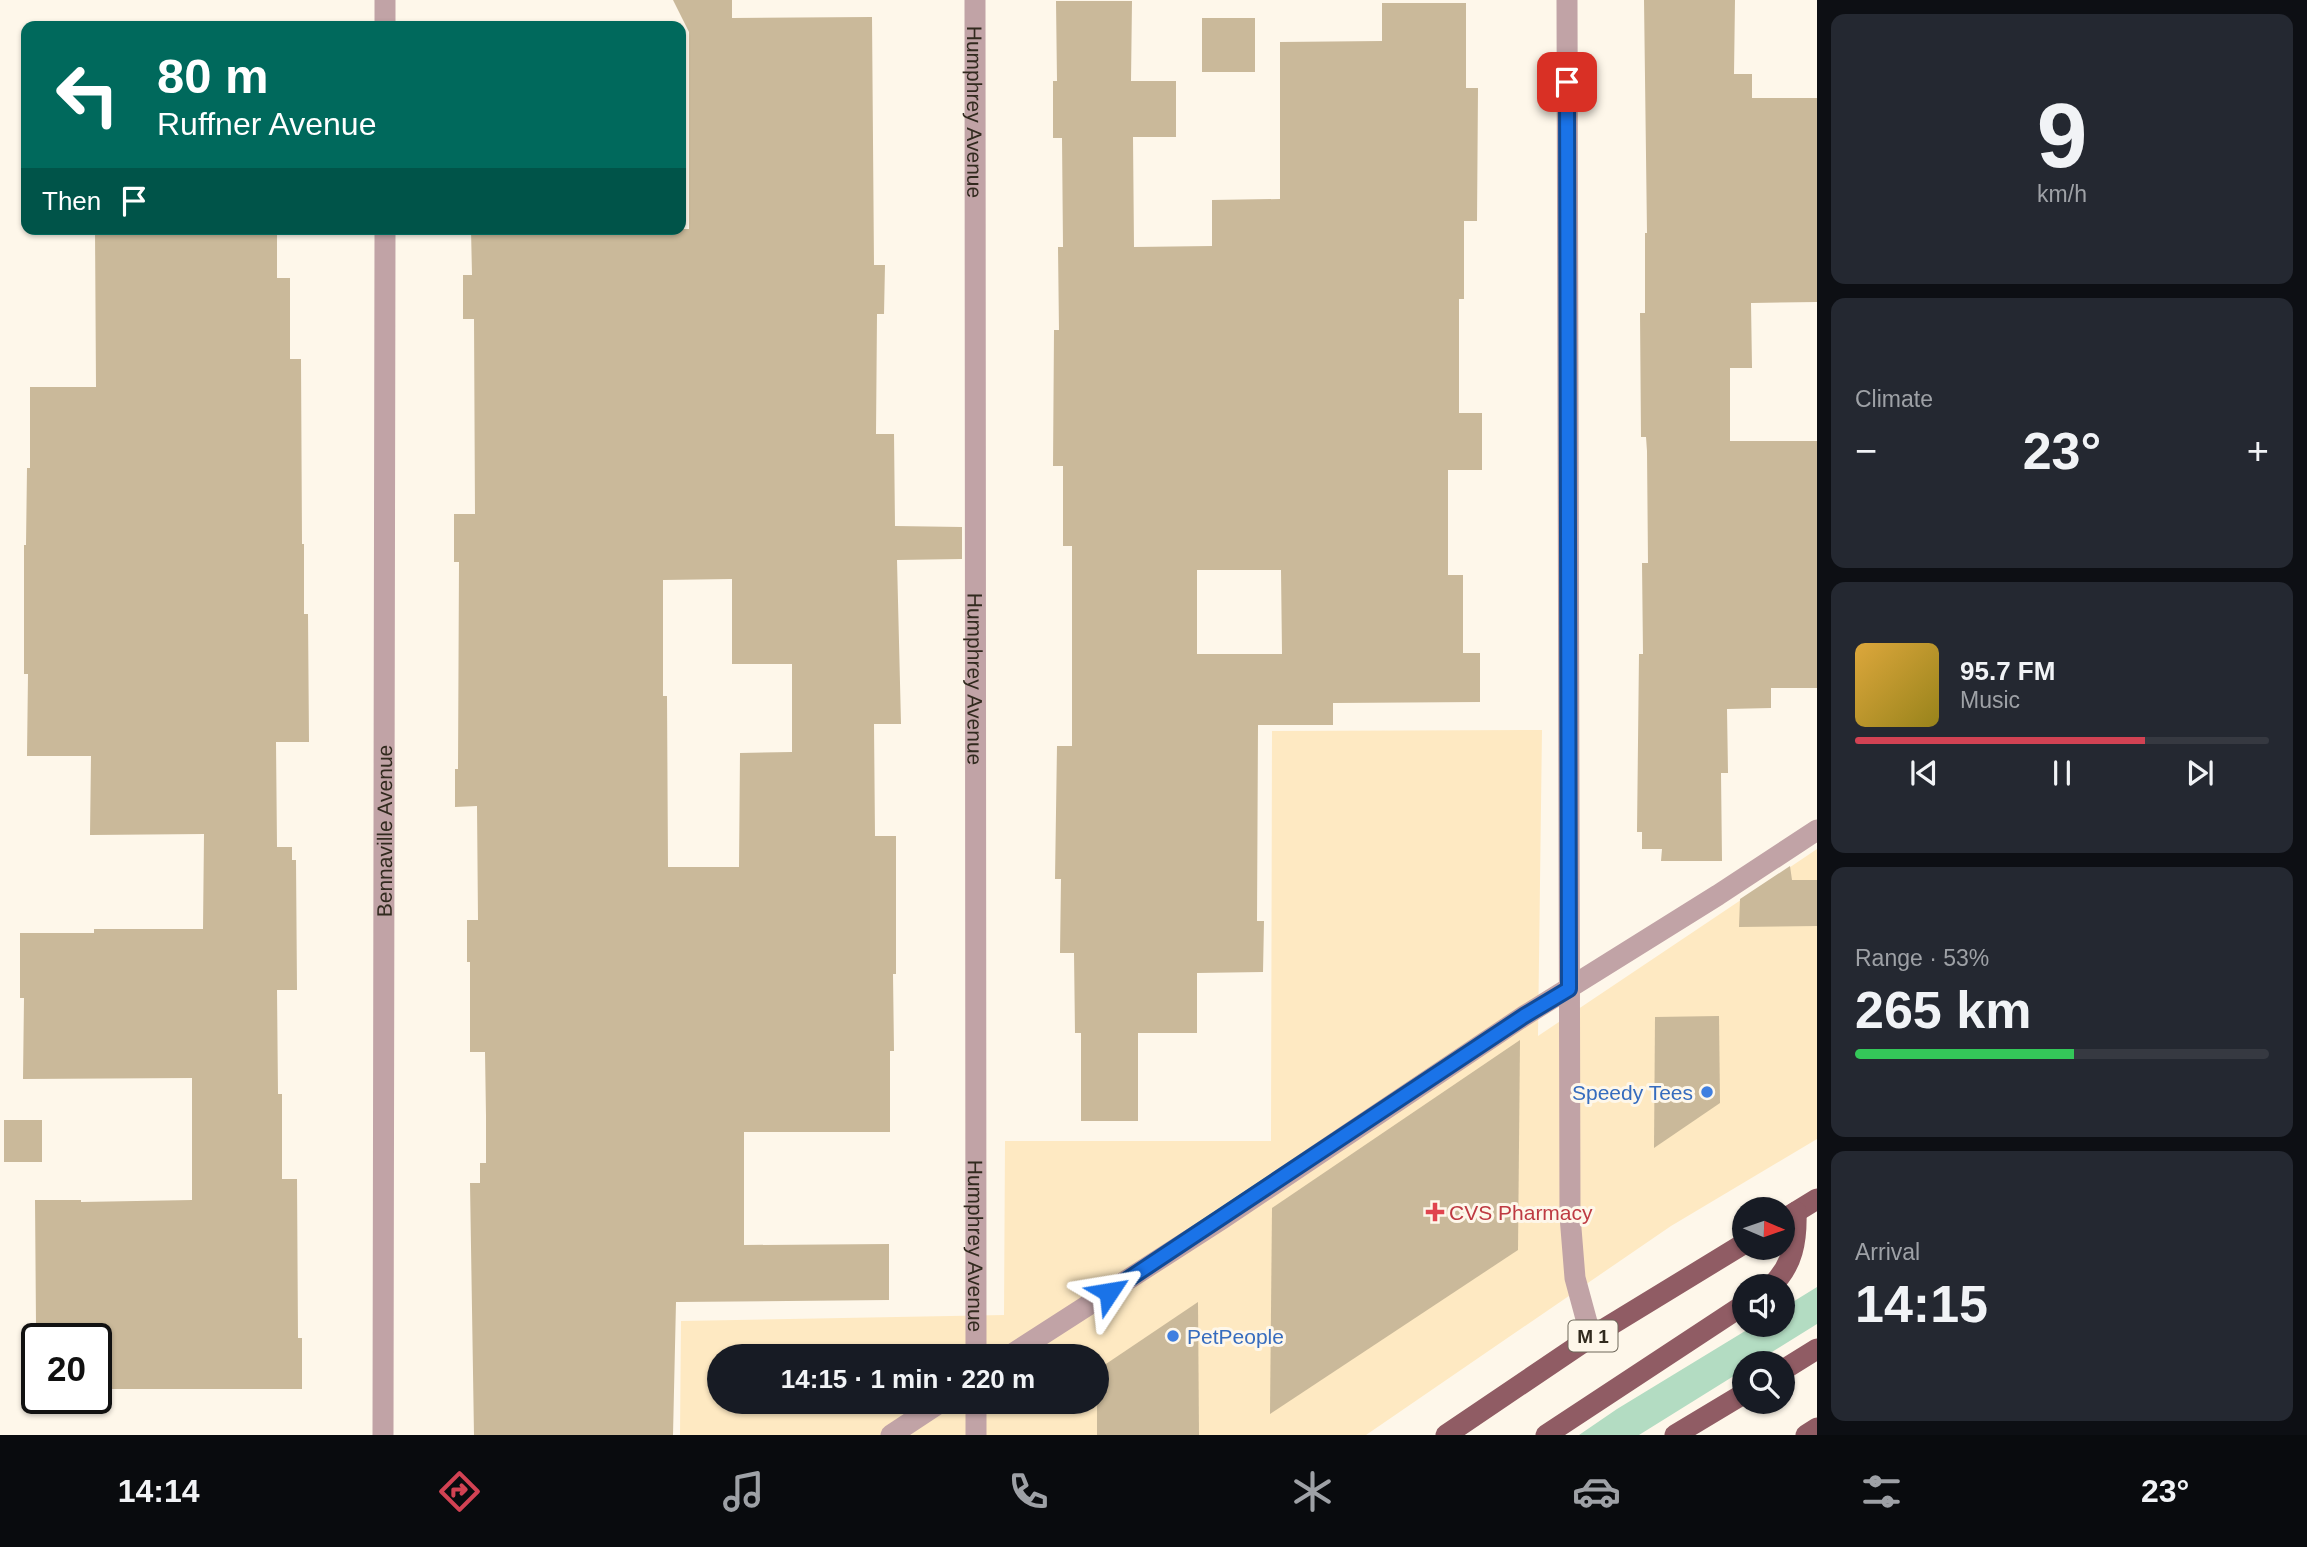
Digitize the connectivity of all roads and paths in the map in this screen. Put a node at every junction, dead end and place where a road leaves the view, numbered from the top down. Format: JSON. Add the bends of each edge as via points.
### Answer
{"nodes":[{"id":1,"x":385,"y":0,"type":"edge"},
{"id":2,"x":975,"y":0,"type":"edge"},
{"id":3,"x":1567,"y":0,"type":"edge"},
{"id":4,"x":385,"y":21,"type":"edge"},
{"id":5,"x":385,"y":235,"type":"edge"},
{"id":6,"x":1817,"y":830,"type":"edge"},
{"id":7,"x":1569,"y":989,"type":"junction"},
{"id":8,"x":1817,"y":1199,"type":"edge"},
{"id":9,"x":1796,"y":1212,"type":"edge"},
{"id":10,"x":1732,"y":1251,"type":"edge"},
{"id":11,"x":1732,"y":1313,"type":"edge"},
{"id":12,"x":1591,"y":1337,"type":"junction"},
{"id":13,"x":976,"y":1344,"type":"edge"},
{"id":14,"x":1028,"y":1344,"type":"edge"},
{"id":15,"x":1817,"y":1349,"type":"edge"},
{"id":16,"x":1795,"y":1363,"type":"edge"},
{"id":17,"x":1732,"y":1401,"type":"edge"},
{"id":18,"x":923,"y":1414,"type":"edge"},
{"id":19,"x":976,"y":1414,"type":"edge"},
{"id":20,"x":1817,"y":1428,"type":"edge"},
{"id":21,"x":383,"y":1435,"type":"edge"},
{"id":22,"x":891,"y":1435,"type":"edge"},
{"id":23,"x":976,"y":1435,"type":"edge"},
{"id":24,"x":1446,"y":1435,"type":"edge"},
{"id":25,"x":1546,"y":1435,"type":"edge"},
{"id":26,"x":1675,"y":1435,"type":"edge"},
{"id":27,"x":1806,"y":1435,"type":"edge"}],
"edges":[{"from":1,"to":4,"type":"street"},
{"from":2,"to":13,"type":"street","name":"Humphrey Avenue"},
{"from":3,"to":7,"type":"street"},
{"from":5,"to":21,"type":"street","name":"Bennaville Avenue"},
{"from":6,"to":7,"type":"street"},
{"from":7,"to":12,"type":"street","via":[[1570,1216],[1575,1278]]},
{"from":7,"to":14,"type":"street"},
{"from":8,"to":9,"type":"main road"},
{"from":10,"to":12,"type":"main road","number":"M 1"},
{"from":11,"to":25,"type":"main road"},
{"from":12,"to":24,"type":"main road","number":"M 1"},
{"from":15,"to":16,"type":"main road"},
{"from":17,"to":26,"type":"main road"},
{"from":18,"to":22,"type":"street"},
{"from":19,"to":23,"type":"street"},
{"from":20,"to":27,"type":"main road"}]}
